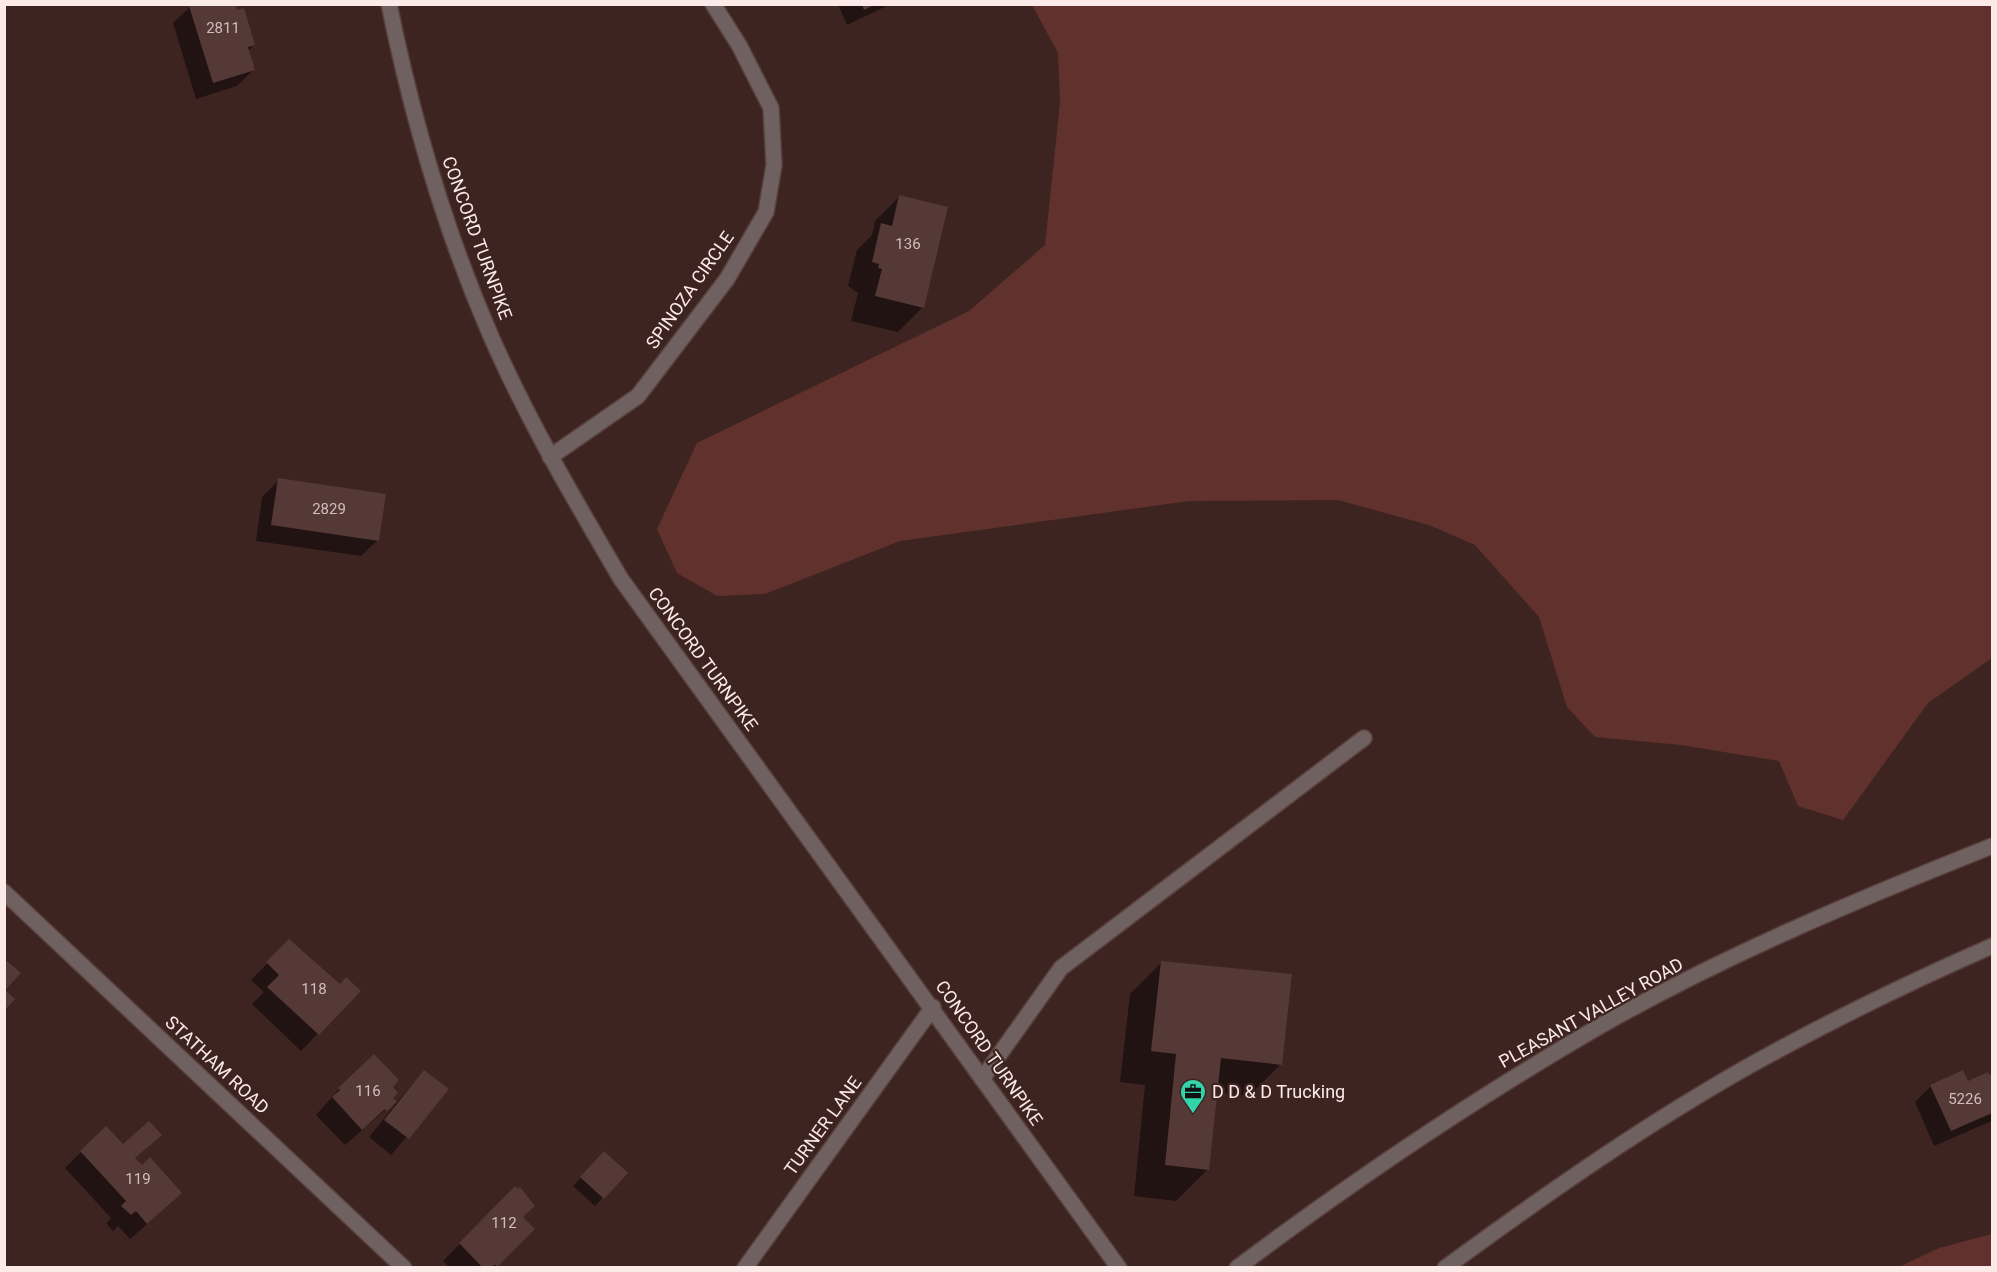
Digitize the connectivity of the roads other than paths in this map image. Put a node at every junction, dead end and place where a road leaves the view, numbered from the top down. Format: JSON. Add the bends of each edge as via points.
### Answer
{"nodes":[{"id":1,"x":389,"y":4,"type":"edge"},
{"id":2,"x":713,"y":4,"type":"edge"},
{"id":3,"x":550,"y":457,"type":"junction"},
{"id":4,"x":1364,"y":738,"type":"dead end"},
{"id":5,"x":1992,"y":846,"type":"edge"},
{"id":6,"x":4,"y":892,"type":"edge"},
{"id":7,"x":1992,"y":946,"type":"edge"},
{"id":8,"x":933,"y":1007,"type":"junction"},
{"id":9,"x":982,"y":1079,"type":"junction"},
{"id":10,"x":404,"y":1268,"type":"edge"},
{"id":11,"x":745,"y":1268,"type":"edge"},
{"id":12,"x":1119,"y":1268,"type":"edge"},
{"id":13,"x":1237,"y":1268,"type":"edge"},
{"id":14,"x":1445,"y":1268,"type":"edge"}],
"edges":[{"from":1,"to":3,"type":"street","name":"CONCORD TURNPIKE","via":[[402,69],[438,200],[490,334]]},
{"from":2,"to":3,"type":"street","name":"SPINOZA CIRCLE","via":[[771,108],[774,165],[766,212],[727,279],[638,396]]},
{"from":3,"to":8,"type":"street","name":"CONCORD TURNPIKE","via":[[621,579]]},
{"from":4,"to":9,"type":"street","via":[[1061,968]]},
{"from":5,"to":13,"type":"street","name":"PLEASANT VALLEY ROAD","via":[[1728,960],[1602,1025],[1465,1108],[1321,1205]]},
{"from":6,"to":10,"type":"street","name":"STATHAM ROAD"},
{"from":7,"to":14,"type":"street","via":[[1756,1062],[1551,1191]]},
{"from":8,"to":9,"type":"street","name":"CONCORD TURNPIKE"},
{"from":8,"to":11,"type":"street","name":"TURNER LANE"},
{"from":9,"to":12,"type":"street","name":"CONCORD TURNPIKE"}]}
